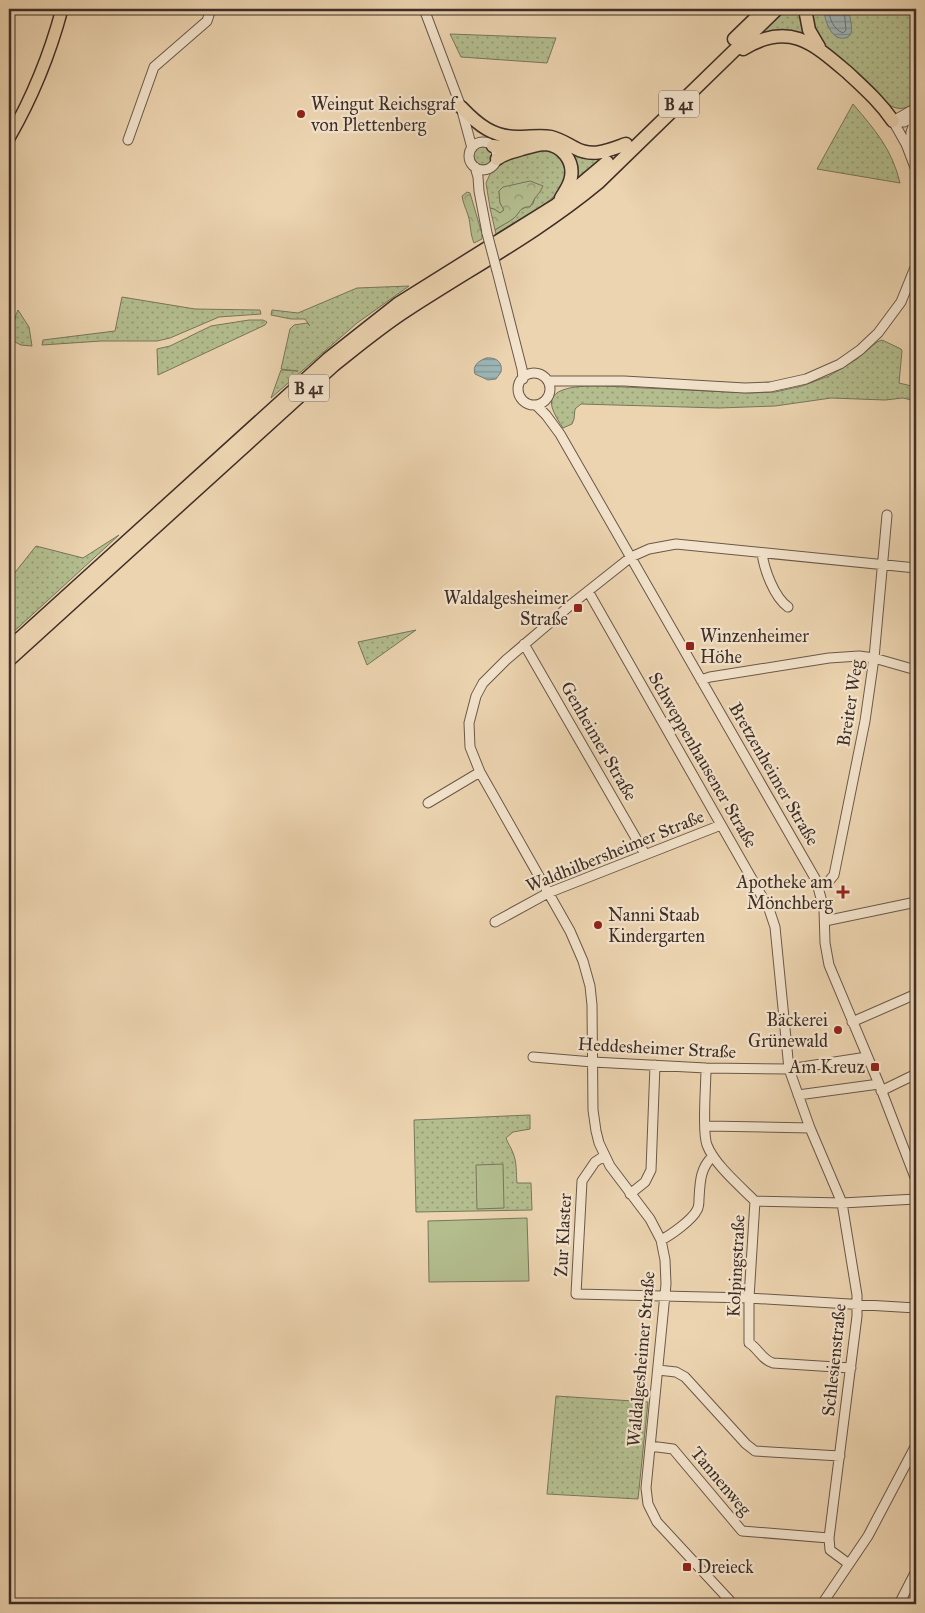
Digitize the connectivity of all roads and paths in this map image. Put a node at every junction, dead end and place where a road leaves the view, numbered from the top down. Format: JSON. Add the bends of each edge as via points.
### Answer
{"nodes":[{"id":1,"x":62,"y":9,"type":"edge"},
{"id":2,"x":210,"y":9,"type":"edge"},
{"id":3,"x":424,"y":9,"type":"edge"},
{"id":4,"x":765,"y":9,"type":"edge"},
{"id":5,"x":777,"y":9,"type":"edge"},
{"id":6,"x":805,"y":9,"type":"edge"},
{"id":7,"x":822,"y":51,"type":"junction"},
{"id":8,"x":725,"y":60,"type":"junction"},
{"id":9,"x":461,"y":108,"type":"junction"},
{"id":10,"x":916,"y":108,"type":"edge"},
{"id":11,"x":916,"y":117,"type":"edge"},
{"id":12,"x":893,"y":121,"type":"junction"},
{"id":13,"x":539,"y":137,"type":"junction"},
{"id":14,"x":9,"y":138,"type":"edge"},
{"id":15,"x":128,"y":140,"type":"dead end"},
{"id":16,"x":489,"y":144,"type":"junction"},
{"id":17,"x":626,"y":144,"type":"junction"},
{"id":18,"x":472,"y":148,"type":"junction"},
{"id":19,"x":910,"y":152,"type":"junction"},
{"id":20,"x":493,"y":164,"type":"junction"},
{"id":21,"x":475,"y":167,"type":"junction"},
{"id":22,"x":916,"y":170,"type":"edge"},
{"id":23,"x":556,"y":205,"type":"junction"},
{"id":24,"x":482,"y":207,"type":"junction"},
{"id":25,"x":916,"y":265,"type":"edge"},
{"id":26,"x":517,"y":349,"type":"junction"},
{"id":27,"x":533,"y":373,"type":"junction"},
{"id":28,"x":522,"y":378,"type":"junction"},
{"id":29,"x":592,"y":380,"type":"junction"},
{"id":30,"x":548,"y":381,"type":"junction"},
{"id":31,"x":549,"y":394,"type":"junction"},
{"id":32,"x":536,"y":405,"type":"junction"},
{"id":33,"x":560,"y":434,"type":"junction"},
{"id":34,"x":887,"y":515,"type":"dead end"},
{"id":35,"x":762,"y":553,"type":"junction"},
{"id":36,"x":631,"y":557,"type":"junction"},
{"id":37,"x":882,"y":564,"type":"junction"},
{"id":38,"x":916,"y":568,"type":"edge"},
{"id":39,"x":588,"y":591,"type":"junction"},
{"id":40,"x":788,"y":607,"type":"dead end"},
{"id":41,"x":524,"y":644,"type":"junction"},
{"id":42,"x":9,"y":648,"type":"edge"},
{"id":43,"x":874,"y":658,"type":"junction"},
{"id":44,"x":9,"y":660,"type":"edge"},
{"id":45,"x":916,"y":670,"type":"edge"},
{"id":46,"x":701,"y":680,"type":"junction"},
{"id":47,"x":480,"y":772,"type":"junction"},
{"id":48,"x":428,"y":803,"type":"dead end"},
{"id":49,"x":721,"y":825,"type":"junction"},
{"id":50,"x":645,"y":854,"type":"junction"},
{"id":51,"x":819,"y":887,"type":"junction"},
{"id":52,"x":548,"y":893,"type":"junction"},
{"id":53,"x":916,"y":902,"type":"edge"},
{"id":54,"x":496,"y":922,"type":"dead end"},
{"id":55,"x":825,"y":922,"type":"junction"},
{"id":56,"x":916,"y":994,"type":"edge"},
{"id":57,"x":852,"y":1022,"type":"junction"},
{"id":58,"x":533,"y":1057,"type":"dead end"},
{"id":59,"x":867,"y":1057,"type":"junction"},
{"id":60,"x":593,"y":1062,"type":"junction"},
{"id":61,"x":655,"y":1065,"type":"junction"},
{"id":62,"x":706,"y":1068,"type":"junction"},
{"id":63,"x":788,"y":1069,"type":"junction"},
{"id":64,"x":916,"y":1074,"type":"edge"},
{"id":65,"x":880,"y":1087,"type":"junction"},
{"id":66,"x":798,"y":1095,"type":"junction"},
{"id":67,"x":706,"y":1126,"type":"junction"},
{"id":68,"x":810,"y":1128,"type":"junction"},
{"id":69,"x":604,"y":1156,"type":"junction"},
{"id":70,"x":713,"y":1156,"type":"junction"},
{"id":71,"x":916,"y":1180,"type":"edge"},
{"id":72,"x":630,"y":1194,"type":"junction"},
{"id":73,"x":916,"y":1199,"type":"edge"},
{"id":74,"x":755,"y":1202,"type":"junction"},
{"id":75,"x":842,"y":1203,"type":"junction"},
{"id":76,"x":661,"y":1240,"type":"junction"},
{"id":77,"x":665,"y":1296,"type":"junction"},
{"id":78,"x":750,"y":1298,"type":"junction"},
{"id":79,"x":857,"y":1300,"type":"junction"},
{"id":80,"x":916,"y":1308,"type":"edge"},
{"id":81,"x":850,"y":1368,"type":"junction"},
{"id":82,"x":658,"y":1370,"type":"junction"},
{"id":83,"x":650,"y":1446,"type":"junction"},
{"id":84,"x":916,"y":1447,"type":"edge"},
{"id":85,"x":840,"y":1456,"type":"junction"},
{"id":86,"x":829,"y":1538,"type":"junction"},
{"id":87,"x":850,"y":1564,"type":"junction"},
{"id":88,"x":916,"y":1571,"type":"edge"},
{"id":89,"x":733,"y":1604,"type":"edge"},
{"id":90,"x":822,"y":1604,"type":"edge"},
{"id":91,"x":899,"y":1604,"type":"edge"}],
"edges":[{"from":1,"to":14,"type":"main road","via":[[42,67]]},
{"from":2,"to":15,"type":"street","via":[[207,20],[154,66]]},
{"from":3,"to":9,"type":"street"},
{"from":4,"to":17,"type":"highway","number":"B 41"},
{"from":5,"to":8,"type":"highway","number":"B 41"},
{"from":6,"to":7,"type":"highway","number":"B 41","via":[[809,30]]},
{"from":7,"to":8,"type":"highway","number":"B 41","via":[[796,38],[774,36],[753,43]]},
{"from":7,"to":12,"type":"highway","number":"B 41","via":[[868,91]]},
{"from":8,"to":44,"type":"highway","number":"B 41","via":[[571,205],[406,311],[334,365]]},
{"from":9,"to":13,"type":"highway","number":"B 41","via":[[492,133],[507,137]]},
{"from":9,"to":16,"type":"street","via":[[476,136]]},
{"from":9,"to":18,"type":"street"},
{"from":10,"to":12,"type":"street"},
{"from":11,"to":12,"type":"street","via":[[904,122]]},
{"from":11,"to":19,"type":"street"},
{"from":12,"to":19,"type":"street","number":"B 41"},
{"from":13,"to":16,"type":"highway","number":"B 41","via":[[504,147]]},
{"from":13,"to":17,"type":"highway","number":"B 41","via":[[556,138],[588,153]]},
{"from":16,"to":18,"type":"street","via":[[476,144]]},
{"from":16,"to":20,"type":"street","via":[[497,152]]},
{"from":17,"to":23,"type":"highway","number":"B 41"},
{"from":18,"to":21,"type":"street","via":[[469,154]]},
{"from":19,"to":22,"type":"street","number":"B 41"},
{"from":20,"to":21,"type":"street","via":[[482,170]]},
{"from":20,"to":23,"type":"highway","number":"B 41","via":[[506,153],[540,145],[562,151],[570,162],[572,175]]},
{"from":20,"to":24,"type":"street","via":[[486,173]]},
{"from":21,"to":24,"type":"street"},
{"from":23,"to":42,"type":"highway","number":"B 41","via":[[399,303],[328,358]]},
{"from":24,"to":26,"type":"street","bridge":true},
{"from":25,"to":29,"type":"street","via":[[901,302],[878,333],[840,364],[806,379],[758,388]]},
{"from":26,"to":27,"type":"street"},
{"from":26,"to":28,"type":"street"},
{"from":27,"to":28,"type":"street"},
{"from":27,"to":30,"type":"street"},
{"from":28,"to":32,"type":"street","via":[[521,398]]},
{"from":29,"to":30,"type":"street"},
{"from":29,"to":31,"type":"street","via":[[567,385]]},
{"from":30,"to":31,"type":"street"},
{"from":31,"to":32,"type":"street"},
{"from":31,"to":33,"type":"street","name":"Bretzenheimer Straße","via":[[549,408]]},
{"from":32,"to":33,"type":"street","name":"Bretzenheimer Straße"},
{"from":33,"to":36,"type":"street","name":"Bretzenheimer Straße"},
{"from":34,"to":37,"type":"street","name":"Breiter Weg"},
{"from":35,"to":36,"type":"street","name":"Waldalgesheimer Straße","via":[[676,544],[648,549]]},
{"from":35,"to":37,"type":"street","name":"Waldalgesheimer Straße"},
{"from":35,"to":40,"type":"street","via":[[778,597]]},
{"from":36,"to":39,"type":"street","name":"Waldalgesheimer Straße"},
{"from":36,"to":46,"type":"street","name":"Bretzenheimer Straße"},
{"from":37,"to":38,"type":"street","name":"Waldalgesheimer Straße"},
{"from":37,"to":43,"type":"street","name":"Breiter Weg"},
{"from":39,"to":41,"type":"street","name":"Waldalgesheimer Straße"},
{"from":39,"to":49,"type":"street","name":"Schweppenhausener Straße"},
{"from":41,"to":47,"type":"street","name":"Waldalgesheimer Straße","via":[[495,670],[476,696],[469,735]]},
{"from":41,"to":50,"type":"street","name":"Genheimer Straße"},
{"from":43,"to":45,"type":"street"},
{"from":43,"to":46,"type":"street","via":[[829,658]]},
{"from":43,"to":51,"type":"street","name":"Breiter Weg","via":[[865,721],[834,875]]},
{"from":46,"to":51,"type":"street","name":"Bretzenheimer Straße"},
{"from":47,"to":48,"type":"street"},
{"from":47,"to":52,"type":"street","name":"Waldalgesheimer Straße"},
{"from":49,"to":50,"type":"street","name":"Waldhilbersheimer Straße"},
{"from":49,"to":63,"type":"street","name":"Schweppenhausener Straße","via":[[769,909],[775,927]]},
{"from":50,"to":52,"type":"street","name":"Waldhilbersheimer Straße"},
{"from":51,"to":55,"type":"street","name":"Bretzenheimer Straße"},
{"from":52,"to":54,"type":"street","name":"Waldhilbersheimer Straße"},
{"from":52,"to":60,"type":"street","name":"Waldalgesheimer Straße","via":[[573,938],[586,970],[592,1005]]},
{"from":53,"to":55,"type":"street"},
{"from":55,"to":57,"type":"street","name":"Bretzenheimer Straße","via":[[829,965]]},
{"from":56,"to":57,"type":"street"},
{"from":57,"to":59,"type":"street","name":"Bretzenheimer Straße"},
{"from":58,"to":60,"type":"street","name":"Heddesheimer Straße"},
{"from":59,"to":63,"type":"street","name":"Heddesheimer Straße"},
{"from":59,"to":65,"type":"street","name":"Bretzenheimer Straße"},
{"from":60,"to":61,"type":"street","name":"Heddesheimer Straße"},
{"from":60,"to":69,"type":"street","name":"Waldalgesheimer Straße","via":[[594,1122]]},
{"from":61,"to":62,"type":"street","name":"Heddesheimer Straße"},
{"from":61,"to":72,"type":"street","via":[[651,1170],[645,1182]]},
{"from":62,"to":63,"type":"street","name":"Heddesheimer Straße"},
{"from":62,"to":67,"type":"street","name":"Kolpingstraße"},
{"from":63,"to":66,"type":"street","name":"Schlesienstraße"},
{"from":64,"to":65,"type":"street"},
{"from":65,"to":66,"type":"street"},
{"from":65,"to":71,"type":"street","name":"Bretzenheimer Straße"},
{"from":66,"to":68,"type":"street","name":"Schlesienstraße"},
{"from":67,"to":68,"type":"street"},
{"from":67,"to":70,"type":"street","name":"Kolpingstraße","via":[[706,1142]]},
{"from":68,"to":75,"type":"street","name":"Schlesienstraße"},
{"from":69,"to":72,"type":"street","name":"Waldalgesheimer Straße"},
{"from":69,"to":77,"type":"street","name":"Zur Klaster","via":[[595,1162],[582,1182],[576,1294]]},
{"from":70,"to":74,"type":"street","name":"Kolpingstraße"},
{"from":70,"to":76,"type":"street","via":[[702,1172],[698,1209]]},
{"from":72,"to":76,"type":"street","name":"Waldalgesheimer Straße","via":[[650,1219]]},
{"from":73,"to":75,"type":"street"},
{"from":74,"to":75,"type":"street"},
{"from":74,"to":78,"type":"street","name":"Kolpingstraße"},
{"from":75,"to":79,"type":"street","name":"Schlesienstraße"},
{"from":76,"to":77,"type":"street","name":"Waldalgesheimer Straße","via":[[665,1260]]},
{"from":77,"to":78,"type":"street"},
{"from":77,"to":82,"type":"street","name":"Waldalgesheimer Straße"},
{"from":78,"to":79,"type":"street"},
{"from":78,"to":81,"type":"street","name":"Kolpingstraße","via":[[749,1343],[768,1362]]},
{"from":79,"to":80,"type":"street"},
{"from":79,"to":81,"type":"street","name":"Schlesienstraße"},
{"from":81,"to":85,"type":"street","name":"Schlesienstraße"},
{"from":82,"to":83,"type":"street","name":"Waldalgesheimer Straße"},
{"from":82,"to":85,"type":"street","via":[[676,1372],[685,1377],[755,1451]]},
{"from":83,"to":86,"type":"street","name":"Tannenweg","via":[[673,1449],[742,1531]]},
{"from":83,"to":89,"type":"street","name":"Waldalgesheimer Straße","via":[[646,1488],[653,1515]]},
{"from":84,"to":87,"type":"street"},
{"from":85,"to":86,"type":"street","name":"Schlesienstraße"},
{"from":86,"to":87,"type":"street","via":[[830,1550]]},
{"from":87,"to":90,"type":"street"},
{"from":88,"to":91,"type":"street"}]}
